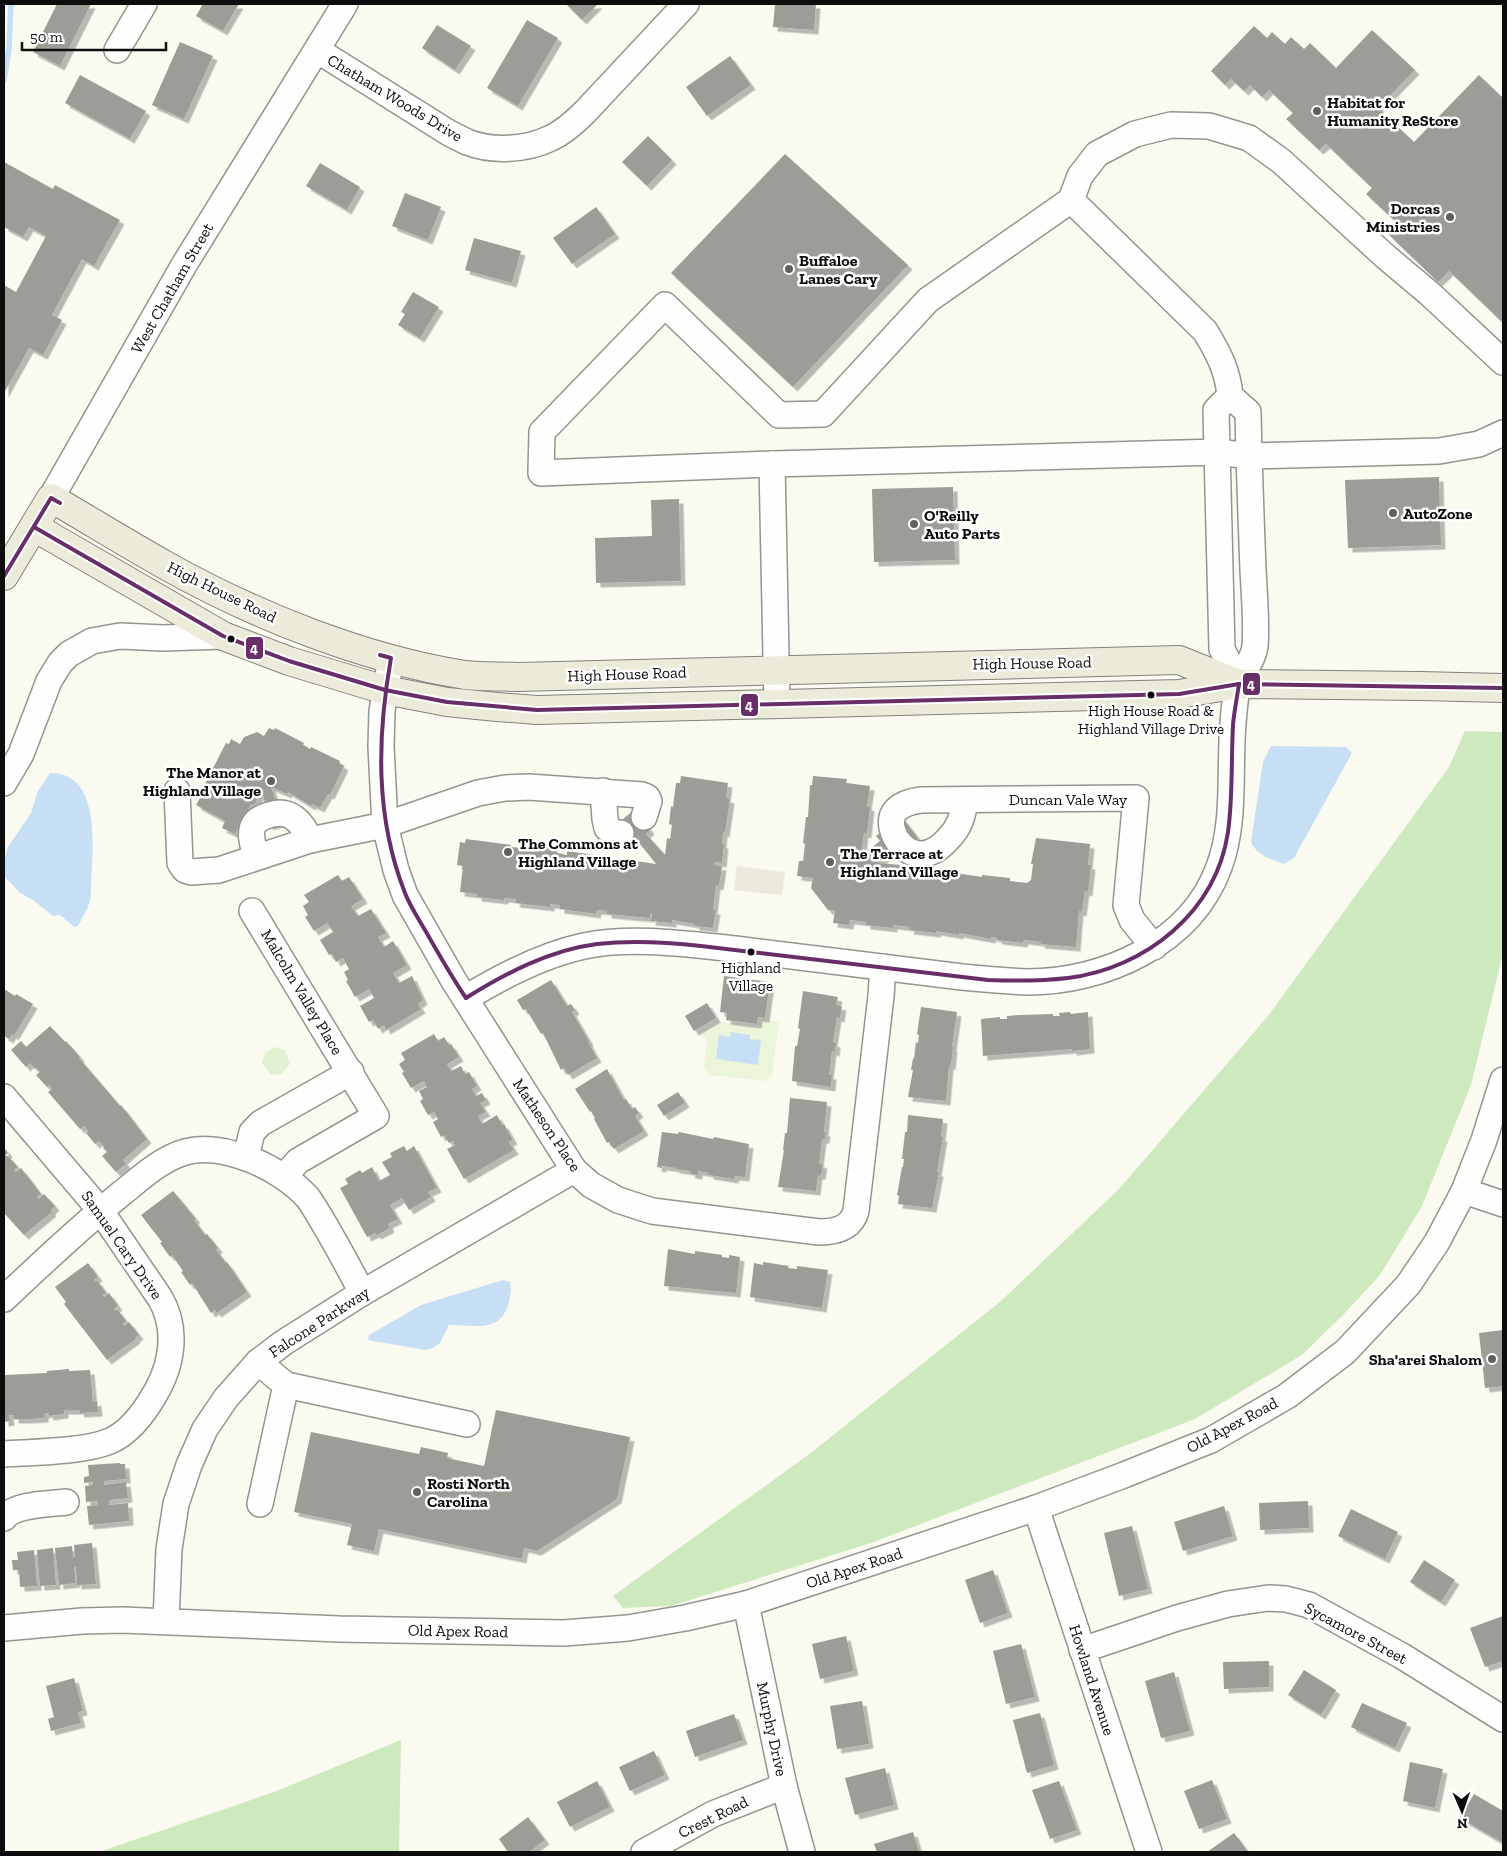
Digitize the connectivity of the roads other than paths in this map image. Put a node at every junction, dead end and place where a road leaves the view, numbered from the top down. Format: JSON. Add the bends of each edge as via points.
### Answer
{"nodes":[{"id":1,"x":144,"y":4,"type":"edge"},
{"id":2,"x":345,"y":4,"type":"edge"},
{"id":3,"x":686,"y":4,"type":"edge"},
{"id":4,"x":117,"y":50,"type":"dead end"},
{"id":5,"x":316,"y":50,"type":"junction"},
{"id":6,"x":1071,"y":200,"type":"junction"},
{"id":7,"x":1503,"y":362,"type":"edge"},
{"id":8,"x":1230,"y":396,"type":"junction"},
{"id":9,"x":1503,"y":433,"type":"edge"},
{"id":10,"x":1218,"y":452,"type":"junction"},
{"id":11,"x":1249,"y":456,"type":"junction"},
{"id":12,"x":772,"y":464,"type":"junction"},
{"id":13,"x":51,"y":498,"type":"junction"},
{"id":14,"x":34,"y":527,"type":"junction"},
{"id":15,"x":4,"y":576,"type":"edge"},
{"id":16,"x":224,"y":636,"type":"junction"},
{"id":17,"x":391,"y":658,"type":"junction"},
{"id":18,"x":776,"y":670,"type":"junction"},
{"id":19,"x":1239,"y":684,"type":"junction"},
{"id":20,"x":1503,"y":688,"type":"edge"},
{"id":21,"x":385,"y":690,"type":"junction"},
{"id":22,"x":777,"y":704,"type":"junction"},
{"id":23,"x":4,"y":783,"type":"edge"},
{"id":24,"x":177,"y":791,"type":"dead end"},
{"id":25,"x":602,"y":791,"type":"junction"},
{"id":26,"x":964,"y":801,"type":"dead end"},
{"id":27,"x":644,"y":817,"type":"dead end"},
{"id":28,"x":385,"y":825,"type":"junction"},
{"id":29,"x":622,"y":833,"type":"dead end"},
{"id":30,"x":310,"y":840,"type":"junction"},
{"id":31,"x":256,"y":857,"type":"junction"},
{"id":32,"x":252,"y":911,"type":"dead end"},
{"id":33,"x":1154,"y":947,"type":"junction"},
{"id":34,"x":883,"y":968,"type":"junction"},
{"id":35,"x":466,"y":998,"type":"junction"},
{"id":36,"x":351,"y":1072,"type":"junction"},
{"id":37,"x":1503,"y":1080,"type":"edge"},
{"id":38,"x":4,"y":1097,"type":"edge"},
{"id":39,"x":246,"y":1156,"type":"junction"},
{"id":40,"x":574,"y":1170,"type":"junction"},
{"id":41,"x":284,"y":1177,"type":"junction"},
{"id":42,"x":1464,"y":1191,"type":"junction"},
{"id":43,"x":1503,"y":1204,"type":"edge"},
{"id":44,"x":100,"y":1210,"type":"junction"},
{"id":45,"x":362,"y":1293,"type":"junction"},
{"id":46,"x":4,"y":1299,"type":"edge"},
{"id":47,"x":258,"y":1362,"type":"junction"},
{"id":48,"x":286,"y":1385,"type":"junction"},
{"id":49,"x":467,"y":1424,"type":"dead end"},
{"id":50,"x":4,"y":1454,"type":"edge"},
{"id":51,"x":66,"y":1502,"type":"dead end"},
{"id":52,"x":260,"y":1504,"type":"dead end"},
{"id":53,"x":1036,"y":1508,"type":"junction"},
{"id":54,"x":4,"y":1518,"type":"edge"},
{"id":55,"x":746,"y":1604,"type":"junction"},
{"id":56,"x":166,"y":1621,"type":"junction"},
{"id":57,"x":4,"y":1628,"type":"edge"},
{"id":58,"x":1082,"y":1650,"type":"junction"},
{"id":59,"x":1503,"y":1719,"type":"edge"},
{"id":60,"x":784,"y":1786,"type":"junction"},
{"id":61,"x":644,"y":1852,"type":"edge"},
{"id":62,"x":802,"y":1852,"type":"edge"},
{"id":63,"x":1149,"y":1852,"type":"edge"}],
"edges":[{"from":1,"to":4,"type":"street"},
{"from":2,"to":5,"type":"street","name":"West Chatham Street"},
{"from":3,"to":5,"type":"street","name":"Chatham Woods Drive","via":[[570,126],[552,138],[510,148],[468,142],[449,133]]},
{"from":5,"to":13,"type":"street","name":"West Chatham Street","via":[[184,265]]},
{"from":6,"to":7,"type":"street","via":[[1080,176],[1097,154],[1135,134],[1171,125],[1209,126],[1249,138],[1281,161]]},
{"from":6,"to":8,"type":"street","via":[[1205,331],[1220,355]]},
{"from":6,"to":12,"type":"street","via":[[928,300],[823,414],[779,415],[665,305],[542,432],[541,473]]},
{"from":8,"to":10,"type":"street","via":[[1216,410]]},
{"from":8,"to":11,"type":"street","via":[[1248,412]]},
{"from":9,"to":11,"type":"street","via":[[1479,444],[1439,451]]},
{"from":10,"to":11,"type":"street"},
{"from":10,"to":12,"type":"street"},
{"from":10,"to":19,"type":"street","via":[[1222,649]]},
{"from":11,"to":19,"type":"street","via":[[1255,648]]},
{"from":12,"to":18,"type":"street"},
{"from":13,"to":14,"type":"main road","name":"West Chatham Street"},
{"from":13,"to":17,"type":"main road","name":"High House Road","via":[[164,565],[234,600],[338,642]]},
{"from":14,"to":15,"type":"main road","name":"West Chatham Street"},
{"from":14,"to":16,"type":"main road","name":"High House Road"},
{"from":16,"to":21,"type":"main road","name":"High House Road","via":[[289,661]]},
{"from":16,"to":23,"type":"street","via":[[120,636],[92,641],[69,654],[49,680],[21,754]]},
{"from":17,"to":18,"type":"main road","name":"High House Road","via":[[467,675],[518,677]]},
{"from":17,"to":21,"type":"street","name":"Matheson Place"},
{"from":18,"to":19,"type":"main road","name":"High House Road","via":[[1179,660]]},
{"from":18,"to":22,"type":"street"},
{"from":19,"to":20,"type":"main road","name":"High House Road"},
{"from":19,"to":22,"type":"main road","name":"High House Road","via":[[1178,694]]},
{"from":19,"to":33,"type":"street","via":[[1233,721],[1230,815],[1219,867],[1188,918]]},
{"from":21,"to":22,"type":"main road","name":"High House Road","via":[[447,702],[537,710]]},
{"from":21,"to":28,"type":"street","name":"Matheson Place","via":[[381,746]]},
{"from":24,"to":31,"type":"street","via":[[179,858],[185,870],[197,873],[219,870]]},
{"from":25,"to":27,"type":"street","via":[[647,797],[649,806]]},
{"from":25,"to":28,"type":"street","via":[[504,788],[478,793]]},
{"from":25,"to":29,"type":"street","via":[[608,828],[613,834]]},
{"from":26,"to":33,"type":"street","name":"Duncan Vale Way","via":[[1136,798],[1126,905],[1132,920]]},
{"from":28,"to":30,"type":"street"},
{"from":28,"to":35,"type":"street","name":"Matheson Place","via":[[405,895]]},
{"from":30,"to":31,"type":"street"},
{"from":30,"to":31,"type":"street","via":[[300,822],[290,815],[269,814],[258,820],[252,829]]},
{"from":32,"to":36,"type":"street","name":"Malcolm Valley Place"},
{"from":33,"to":34,"type":"street","via":[[1109,968],[1048,981],[1001,980]]},
{"from":34,"to":35,"type":"street","via":[[685,944],[614,942],[584,946],[546,958],[514,971]]},
{"from":34,"to":40,"type":"street","name":"Matheson Place","via":[[856,1211],[853,1220],[845,1227],[819,1232],[652,1211],[618,1200],[591,1185]]},
{"from":35,"to":40,"type":"street","name":"Matheson Place"},
{"from":36,"to":39,"type":"street","name":"Malcolm Valley Place","via":[[261,1123],[252,1132]]},
{"from":36,"to":41,"type":"street","name":"Malcolm Valley Place","via":[[376,1116],[298,1161]]},
{"from":37,"to":42,"type":"street","name":"Old Apex Road"},
{"from":38,"to":44,"type":"street","name":"Samuel Cary Drive"},
{"from":39,"to":41,"type":"street"},
{"from":39,"to":44,"type":"street","via":[[186,1152],[159,1165]]},
{"from":40,"to":45,"type":"street","name":"Falcone Parkway"},
{"from":41,"to":45,"type":"street","via":[[308,1198]]},
{"from":42,"to":43,"type":"street"},
{"from":42,"to":53,"type":"street","name":"Old Apex Road","via":[[1437,1242],[1408,1285],[1346,1352],[1308,1382],[1211,1440]]},
{"from":44,"to":46,"type":"street"},
{"from":44,"to":50,"type":"street","name":"Samuel Cary Drive","via":[[167,1310],[170,1353],[165,1374],[134,1423],[110,1441],[81,1448]]},
{"from":45,"to":47,"type":"street","name":"Falcone Parkway","via":[[282,1343]]},
{"from":47,"to":48,"type":"street"},
{"from":47,"to":56,"type":"street","name":"Falcone Parkway","via":[[226,1398],[205,1429],[189,1465],[176,1504],[169,1549]]},
{"from":48,"to":49,"type":"street"},
{"from":48,"to":52,"type":"street"},
{"from":51,"to":54,"type":"street","via":[[19,1508]]},
{"from":53,"to":55,"type":"street","name":"Old Apex Road"},
{"from":53,"to":58,"type":"street","name":"Howland Avenue"},
{"from":55,"to":56,"type":"street","name":"Old Apex Road","via":[[628,1628],[564,1633],[339,1629]]},
{"from":55,"to":60,"type":"street","name":"Murphy Drive"},
{"from":56,"to":57,"type":"street","name":"Old Apex Road","via":[[82,1621]]},
{"from":58,"to":59,"type":"street","name":"Sycamore Street","via":[[1228,1604],[1268,1598],[1286,1599],[1309,1605],[1385,1647]]},
{"from":58,"to":63,"type":"street","name":"Howland Avenue"},
{"from":60,"to":61,"type":"street","name":"Crest Road","via":[[713,1814]]},
{"from":60,"to":62,"type":"street","name":"Murphy Drive"}]}
